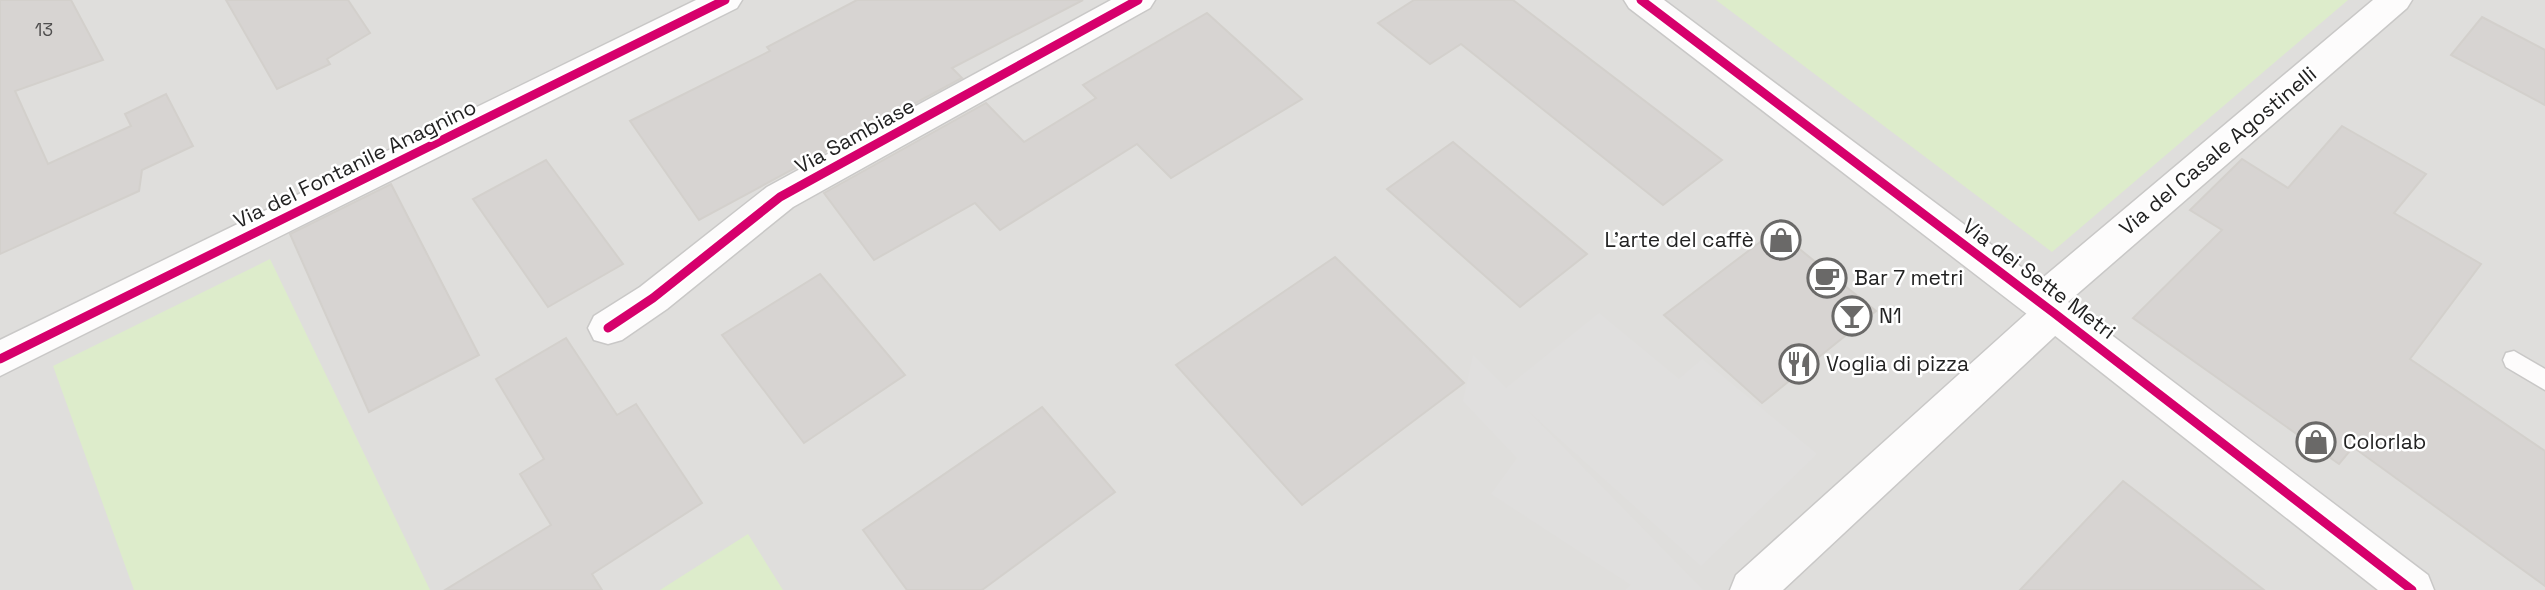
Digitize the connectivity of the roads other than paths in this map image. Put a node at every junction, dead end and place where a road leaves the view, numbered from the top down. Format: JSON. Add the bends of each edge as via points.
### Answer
{"nodes":[{"id":1,"x":725,"y":0,"type":"edge"},
{"id":2,"x":1138,"y":0,"type":"edge"},
{"id":3,"x":1642,"y":0,"type":"edge"},
{"id":4,"x":2395,"y":0,"type":"edge"},
{"id":5,"x":2048,"y":307,"type":"junction"},
{"id":6,"x":608,"y":328,"type":"dead end"},
{"id":7,"x":0,"y":359,"type":"edge"},
{"id":8,"x":2514,"y":360,"type":"dead end"},
{"id":9,"x":2545,"y":381,"type":"edge"},
{"id":10,"x":1752,"y":590,"type":"edge"},
{"id":11,"x":2412,"y":590,"type":"edge"}],
"edges":[{"from":1,"to":7,"type":"street","name":"Via del Fontanile Anagnino"},
{"from":2,"to":6,"type":"street","name":"Via Sambiase","via":[[780,197],[667,290]]},
{"from":3,"to":5,"type":"street","name":"Via dei Sette Metri"},
{"from":4,"to":5,"type":"street","name":"Via del Casale Agostinelli"},
{"from":5,"to":10,"type":"street","name":"Via del Casale Agostinelli"},
{"from":5,"to":11,"type":"street","name":"Via dei Sette Metri"},
{"from":8,"to":9,"type":"lane"}]}
